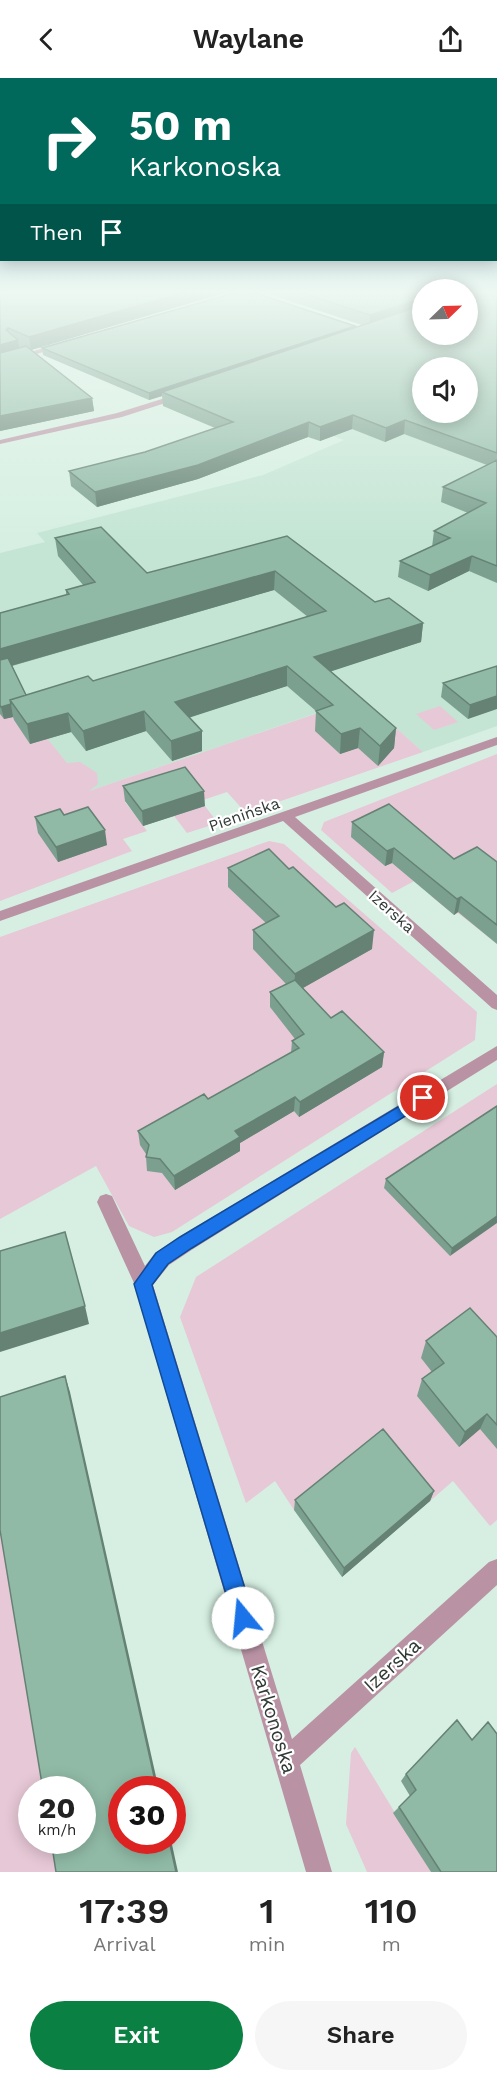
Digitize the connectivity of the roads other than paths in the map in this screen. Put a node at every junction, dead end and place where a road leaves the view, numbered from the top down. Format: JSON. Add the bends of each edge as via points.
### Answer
{"nodes":[{"id":1,"x":191,"y":391,"type":"edge"},
{"id":2,"x":0,"y":442,"type":"edge"},
{"id":3,"x":497,"y":741,"type":"edge"},
{"id":4,"x":287,"y":817,"type":"junction"},
{"id":5,"x":0,"y":916,"type":"edge"},
{"id":6,"x":497,"y":1004,"type":"edge"},
{"id":7,"x":497,"y":1052,"type":"edge"},
{"id":8,"x":106,"y":1202,"type":"dead end"},
{"id":9,"x":142,"y":1284,"type":"junction"},
{"id":10,"x":497,"y":1570,"type":"edge"},
{"id":11,"x":287,"y":1760,"type":"junction"},
{"id":12,"x":319,"y":1872,"type":"edge"}],
"edges":[{"from":1,"to":2,"type":"street","via":[[119,415]]},
{"from":3,"to":4,"type":"street","name":"Pienińska"},
{"from":4,"to":5,"type":"street","name":"Pienińska"},
{"from":4,"to":6,"type":"street","name":"Izerska"},
{"from":7,"to":9,"type":"street","via":[[186,1243],[162,1259]]},
{"from":8,"to":9,"type":"street","name":"Karkonoska"},
{"from":9,"to":11,"type":"street","name":"Karkonoska"},
{"from":10,"to":11,"type":"street","name":"Izerska"},
{"from":11,"to":12,"type":"street","name":"Karkonoska"}]}
